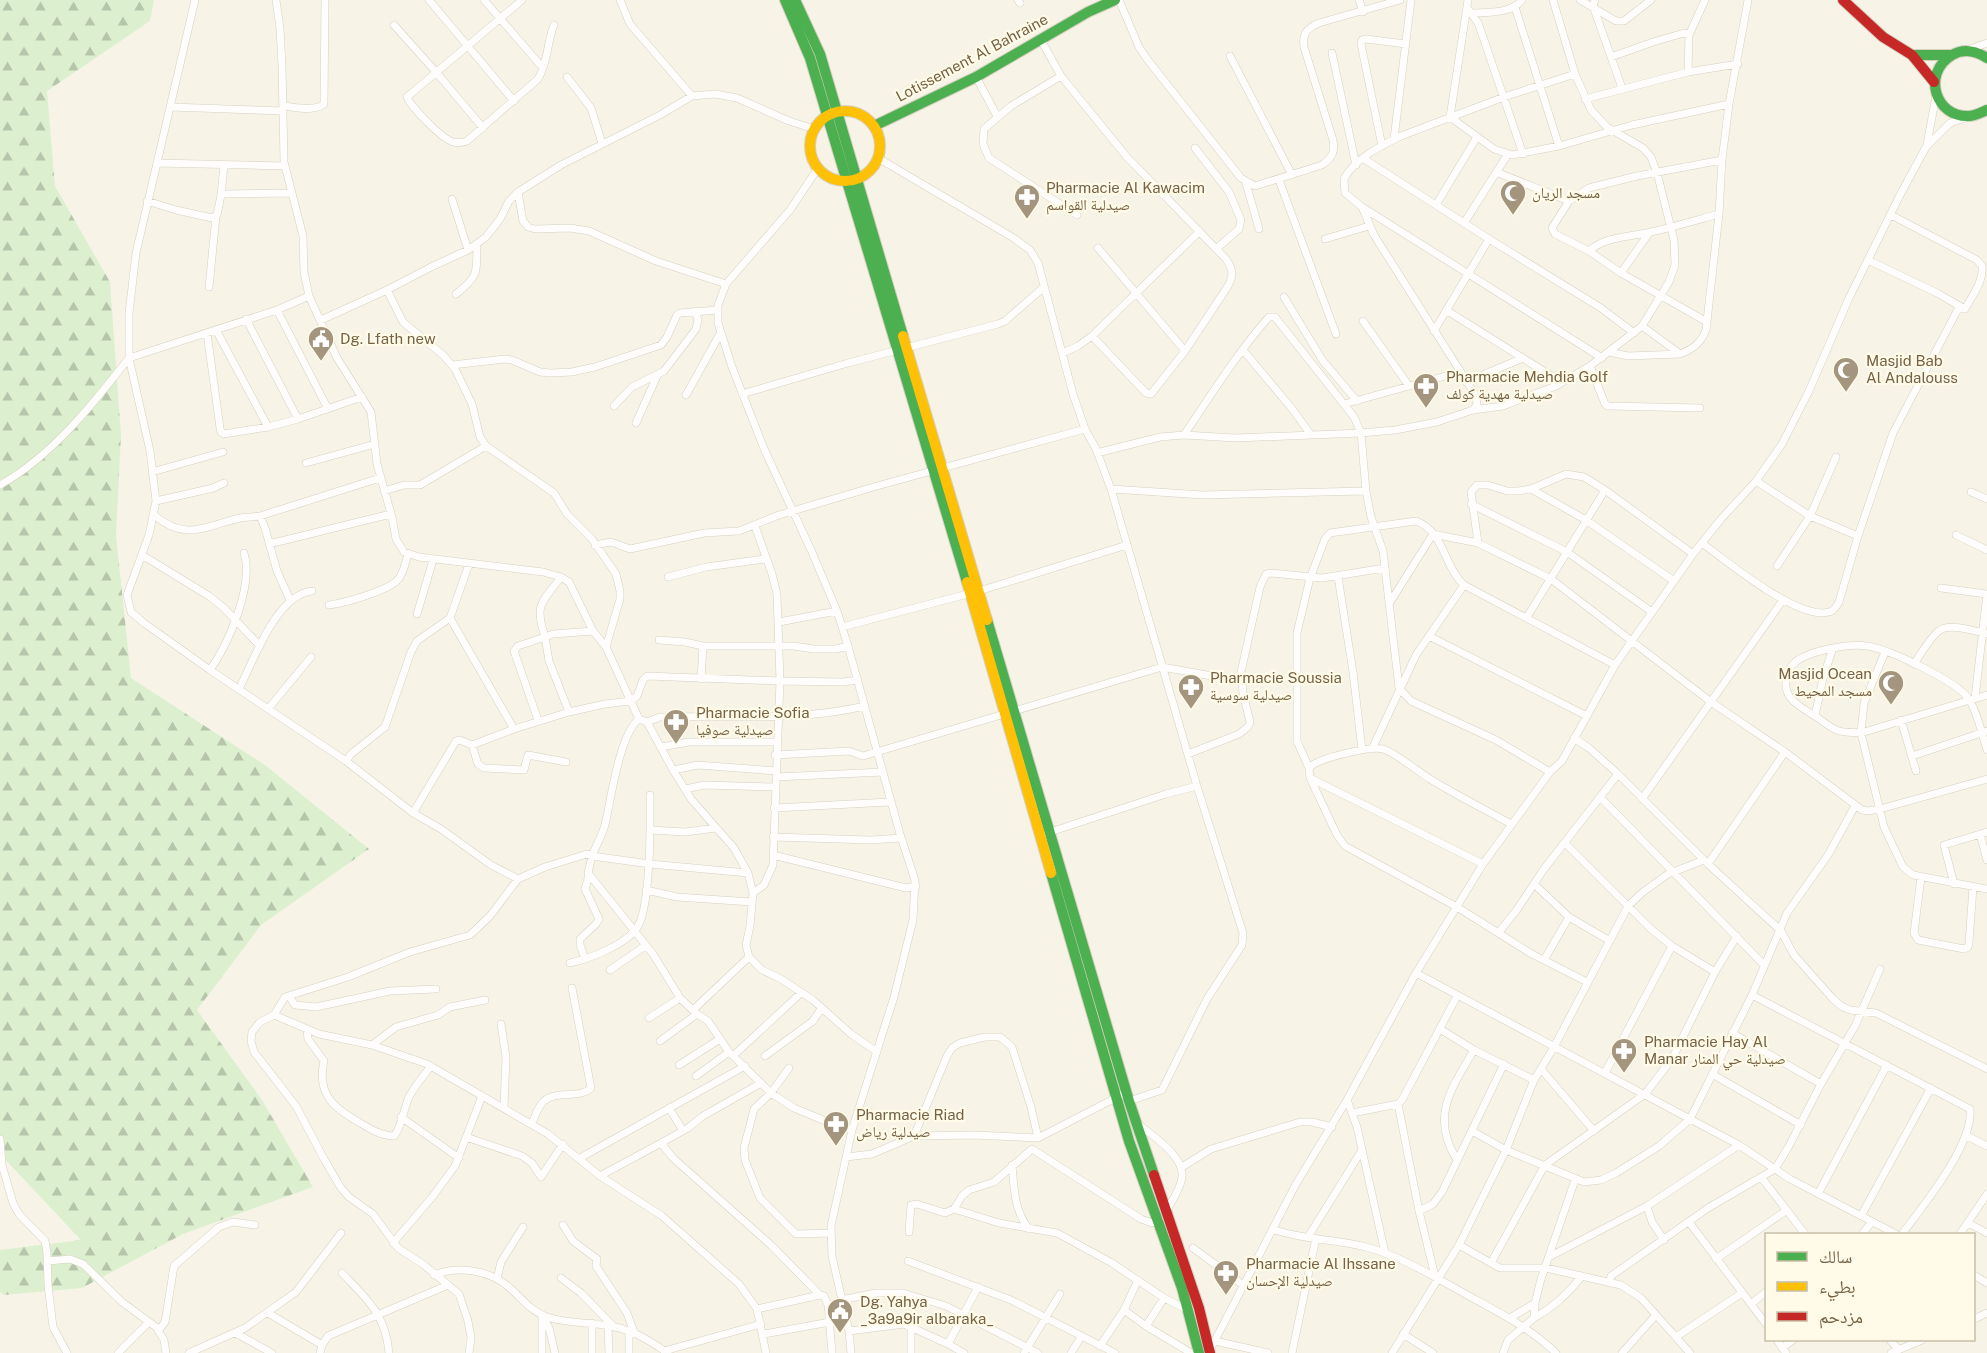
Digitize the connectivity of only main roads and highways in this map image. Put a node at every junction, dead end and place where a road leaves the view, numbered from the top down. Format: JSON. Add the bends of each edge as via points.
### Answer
{"nodes":[{"id":1,"x":785,"y":0,"type":"edge"},
{"id":2,"x":795,"y":0,"type":"edge"},
{"id":3,"x":1117,"y":0,"type":"edge"},
{"id":4,"x":1843,"y":0,"type":"edge"},
{"id":5,"x":1952,"y":54,"type":"junction"},
{"id":6,"x":1912,"y":56,"type":"junction"},
{"id":7,"x":1987,"y":58,"type":"edge"},
{"id":8,"x":1934,"y":82,"type":"junction"},
{"id":9,"x":1985,"y":112,"type":"edge"},
{"id":10,"x":832,"y":114,"type":"junction"},
{"id":11,"x":874,"y":126,"type":"junction"},
{"id":12,"x":851,"y":180,"type":"junction"},
{"id":13,"x":1045,"y":834,"type":"junction"},
{"id":14,"x":1164,"y":1216,"type":"junction"},
{"id":15,"x":1208,"y":1349,"type":"edge"}],
"edges":[{"from":1,"to":10,"type":"main road"},
{"from":2,"to":10,"type":"main road","via":[[820,54]]},
{"from":3,"to":11,"type":"main road","name":"Lotissement Al Bahraine"},
{"from":4,"to":6,"type":"main road","via":[[1883,37]]},
{"from":5,"to":6,"type":"main road"},
{"from":5,"to":7,"type":"main road","via":[[1965,51]]},
{"from":5,"to":8,"type":"main road","via":[[1937,69]]},
{"from":6,"to":8,"type":"main road"},
{"from":8,"to":9,"type":"main road","via":[[1936,96],[1949,111],[1969,116]]},
{"from":10,"to":11,"type":"main road","via":[[858,113]]},
{"from":10,"to":12,"type":"main road"},
{"from":10,"to":12,"type":"main road","via":[[814,129],[810,149],[818,168],[830,177]]},
{"from":11,"to":12,"type":"main road","via":[[880,141],[878,158],[870,171]]},
{"from":12,"to":13,"type":"main road"},
{"from":13,"to":14,"type":"main road"},
{"from":13,"to":14,"type":"main road","via":[[1117,1099],[1140,1172]]},
{"from":14,"to":15,"type":"main road","via":[[1199,1308]]},
{"from":14,"to":15,"type":"main road","via":[[1195,1332]]}]}
